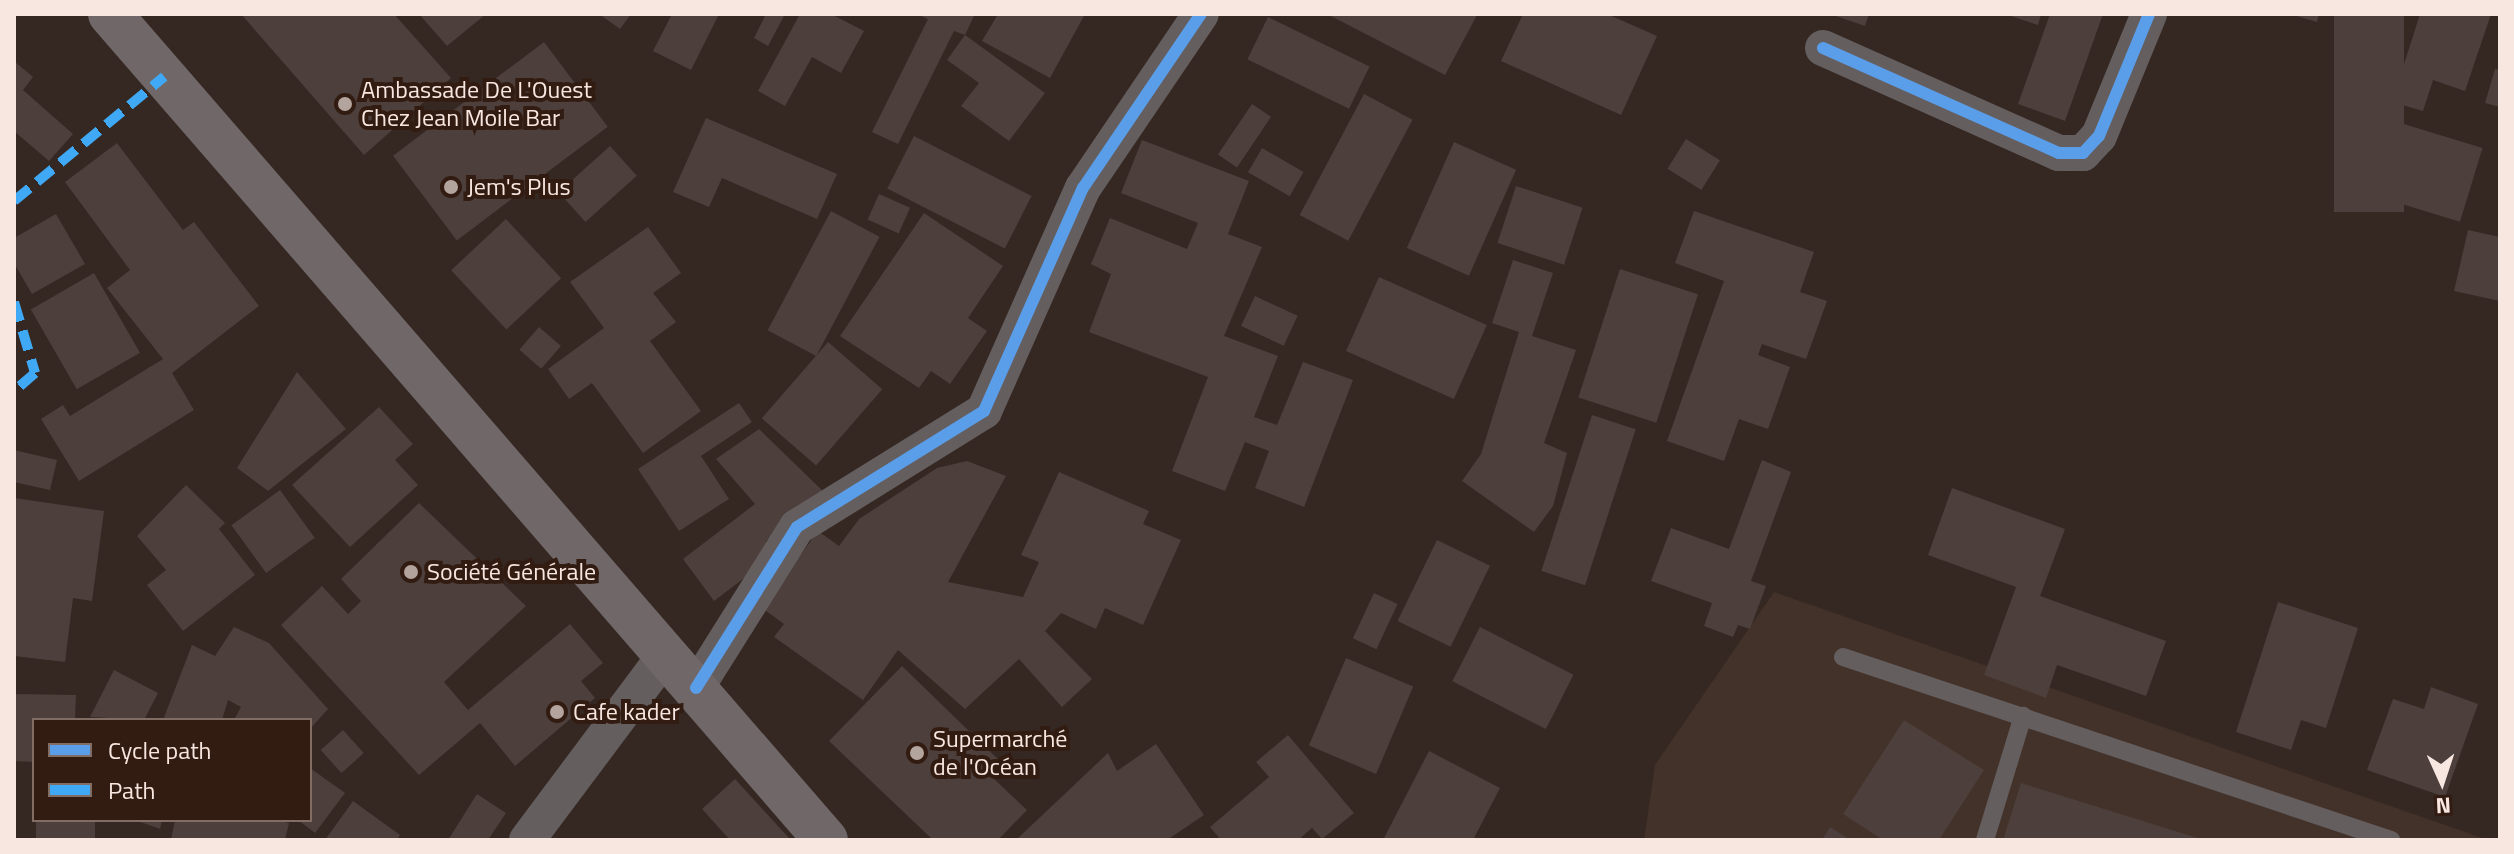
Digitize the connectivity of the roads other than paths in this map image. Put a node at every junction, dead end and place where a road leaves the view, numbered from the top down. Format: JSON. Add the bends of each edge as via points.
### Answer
{"nodes":[{"id":1,"x":110,"y":14,"type":"edge"},
{"id":2,"x":1201,"y":14,"type":"edge"},
{"id":3,"x":2149,"y":14,"type":"edge"},
{"id":4,"x":1823,"y":48,"type":"dead end"},
{"id":5,"x":667,"y":653,"type":"junction"},
{"id":6,"x":1843,"y":657,"type":"dead end"},
{"id":7,"x":696,"y":688,"type":"junction"},
{"id":8,"x":2023,"y":716,"type":"junction"},
{"id":9,"x":527,"y":840,"type":"edge"},
{"id":10,"x":826,"y":840,"type":"edge"},
{"id":11,"x":1985,"y":840,"type":"edge"},
{"id":12,"x":2391,"y":840,"type":"edge"}],
"edges":[{"from":1,"to":5,"type":"main road"},
{"from":2,"to":7,"type":"street","via":[[1083,188],[984,411],[797,527]]},
{"from":3,"to":4,"type":"street","via":[[2099,136],[2083,153],[2059,153]]},
{"from":5,"to":7,"type":"main road"},
{"from":5,"to":9,"type":"street"},
{"from":6,"to":8,"type":"lane"},
{"from":7,"to":10,"type":"main road"},
{"from":8,"to":11,"type":"lane"},
{"from":8,"to":12,"type":"lane"}]}
